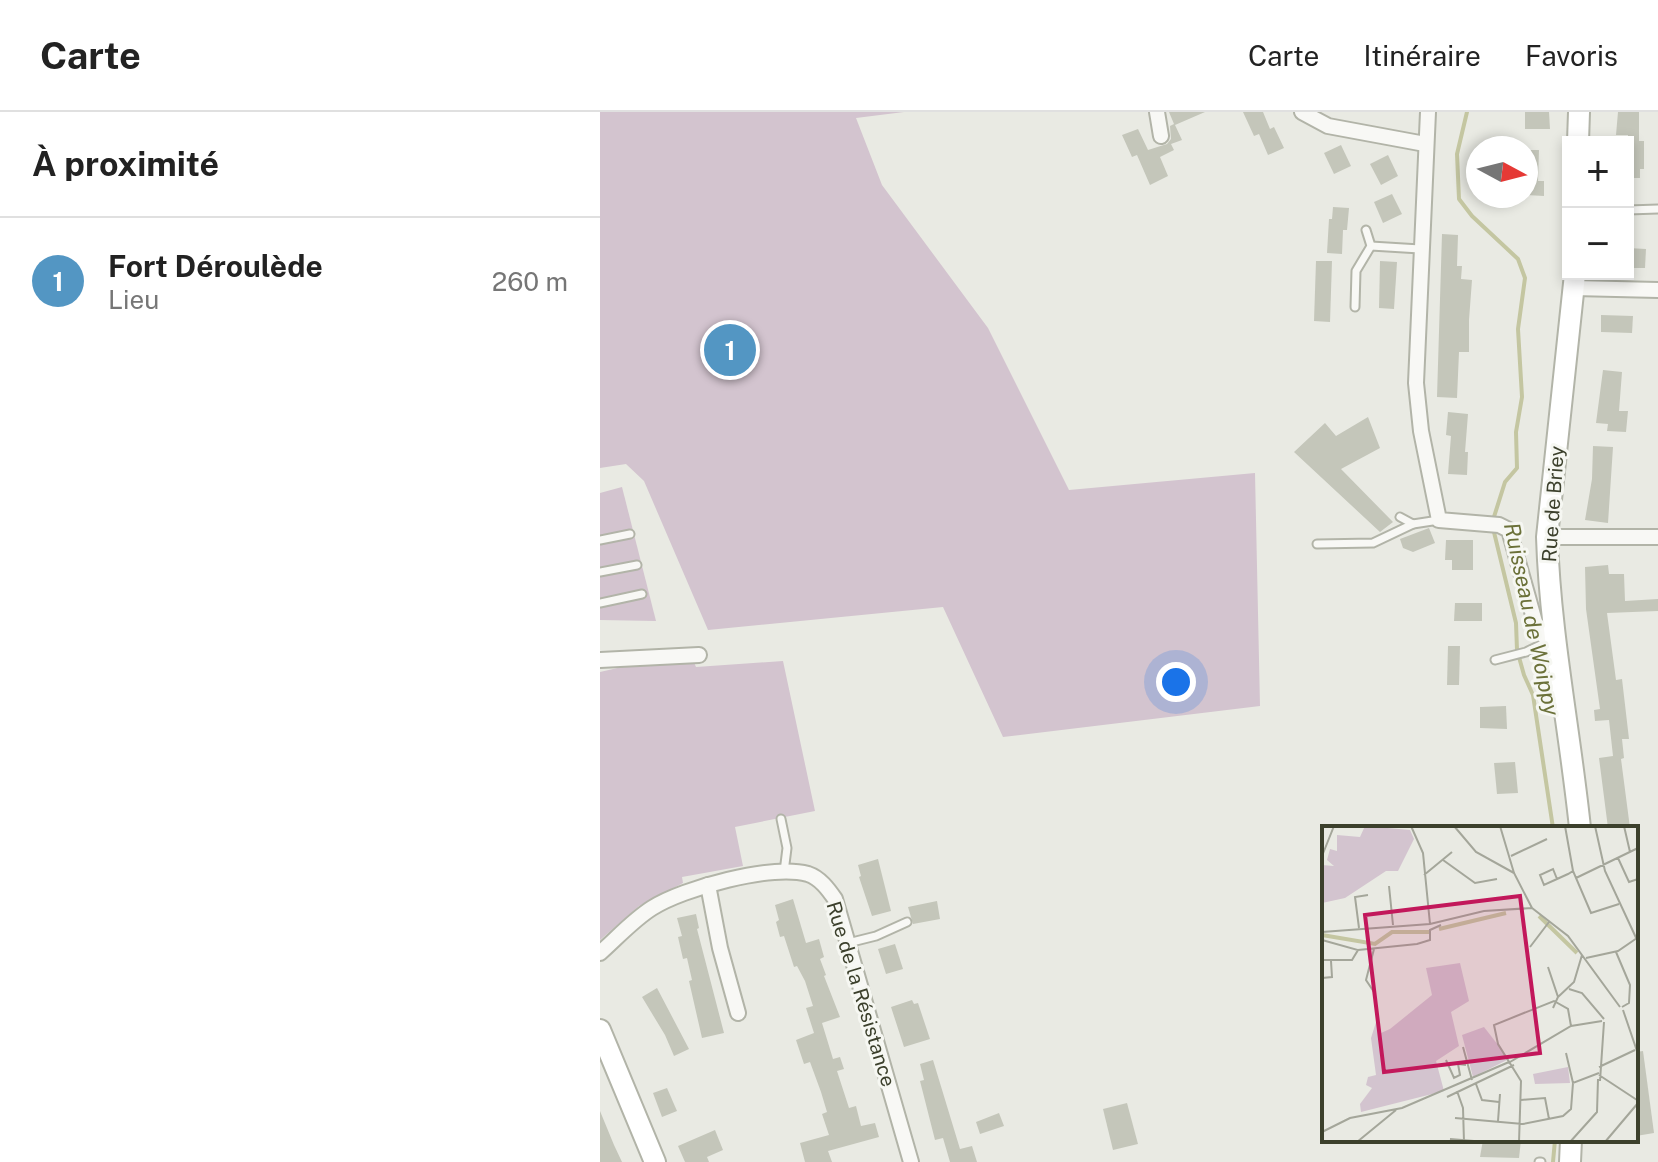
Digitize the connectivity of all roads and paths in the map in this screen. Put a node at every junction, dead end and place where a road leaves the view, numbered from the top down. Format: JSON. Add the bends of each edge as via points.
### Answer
{"nodes":[{"id":1,"x":1157,"y":112,"type":"edge"},
{"id":2,"x":1302,"y":112,"type":"edge"},
{"id":3,"x":1428,"y":112,"type":"edge"},
{"id":4,"x":1579,"y":112,"type":"edge"},
{"id":5,"x":1161,"y":136,"type":"dead end"},
{"id":6,"x":1578,"y":136,"type":"edge"},
{"id":7,"x":1425,"y":144,"type":"junction"},
{"id":8,"x":1658,"y":209,"type":"edge"},
{"id":9,"x":1634,"y":210,"type":"edge"},
{"id":10,"x":1366,"y":230,"type":"dead end"},
{"id":11,"x":1371,"y":246,"type":"junction"},
{"id":12,"x":1420,"y":249,"type":"junction"},
{"id":13,"x":1574,"y":281,"type":"edge"},
{"id":14,"x":1658,"y":290,"type":"edge"},
{"id":15,"x":1355,"y":307,"type":"dead end"},
{"id":16,"x":1400,"y":517,"type":"dead end"},
{"id":17,"x":1439,"y":520,"type":"junction"},
{"id":18,"x":1413,"y":524,"type":"junction"},
{"id":19,"x":630,"y":534,"type":"dead end"},
{"id":20,"x":1547,"y":537,"type":"junction"},
{"id":21,"x":1658,"y":537,"type":"edge"},
{"id":22,"x":600,"y":540,"type":"edge"},
{"id":23,"x":1317,"y":544,"type":"dead end"},
{"id":24,"x":637,"y":565,"type":"dead end"},
{"id":25,"x":600,"y":572,"type":"edge"},
{"id":26,"x":642,"y":594,"type":"dead end"},
{"id":27,"x":600,"y":603,"type":"edge"},
{"id":28,"x":1553,"y":645,"type":"junction"},
{"id":29,"x":699,"y":655,"type":"dead end"},
{"id":30,"x":600,"y":660,"type":"edge"},
{"id":31,"x":1495,"y":660,"type":"dead end"},
{"id":32,"x":781,"y":819,"type":"dead end"},
{"id":33,"x":1580,"y":826,"type":"edge"},
{"id":34,"x":784,"y":872,"type":"junction"},
{"id":35,"x":708,"y":885,"type":"junction"},
{"id":36,"x":907,"y":922,"type":"dead end"},
{"id":37,"x":848,"y":943,"type":"junction"},
{"id":38,"x":600,"y":953,"type":"edge"},
{"id":39,"x":738,"y":1013,"type":"dead end"},
{"id":40,"x":600,"y":1030,"type":"edge"},
{"id":41,"x":1571,"y":1142,"type":"edge"},
{"id":42,"x":655,"y":1162,"type":"edge"},
{"id":43,"x":911,"y":1162,"type":"edge"},
{"id":44,"x":1570,"y":1162,"type":"edge"}],
"edges":[{"from":1,"to":5,"type":"street"},
{"from":2,"to":7,"type":"street","via":[[1328,126]]},
{"from":3,"to":7,"type":"street"},
{"from":4,"to":6,"type":"street"},
{"from":7,"to":12,"type":"street"},
{"from":8,"to":9,"type":"lane"},
{"from":10,"to":11,"type":"lane"},
{"from":11,"to":12,"type":"lane"},
{"from":11,"to":15,"type":"lane","via":[[1356,271]]},
{"from":12,"to":17,"type":"street","via":[[1416,383]]},
{"from":13,"to":14,"type":"street"},
{"from":13,"to":20,"type":"street","name":"Rue de Briey"},
{"from":16,"to":18,"type":"lane"},
{"from":17,"to":18,"type":"lane"},
{"from":17,"to":28,"type":"street","via":[[1506,528],[1535,622]]},
{"from":18,"to":23,"type":"lane","via":[[1373,543]]},
{"from":19,"to":22,"type":"lane"},
{"from":20,"to":21,"type":"street"},
{"from":20,"to":28,"type":"street","name":"Rue de Briey"},
{"from":24,"to":25,"type":"lane"},
{"from":26,"to":27,"type":"lane"},
{"from":28,"to":31,"type":"lane"},
{"from":28,"to":33,"type":"street","name":"Rue de Briey"},
{"from":29,"to":30,"type":"street"},
{"from":32,"to":34,"type":"lane","via":[[787,848]]},
{"from":34,"to":35,"type":"street","name":"Rue de la Résistance"},
{"from":34,"to":37,"type":"street","name":"Rue de la Résistance","via":[[809,874],[823,883],[835,899]]},
{"from":35,"to":38,"type":"street","name":"Rue de la Résistance","via":[[650,909]]},
{"from":35,"to":39,"type":"street"},
{"from":36,"to":37,"type":"lane"},
{"from":37,"to":43,"type":"street","name":"Rue de la Résistance"},
{"from":40,"to":42,"type":"street"},
{"from":41,"to":44,"type":"street"}]}
